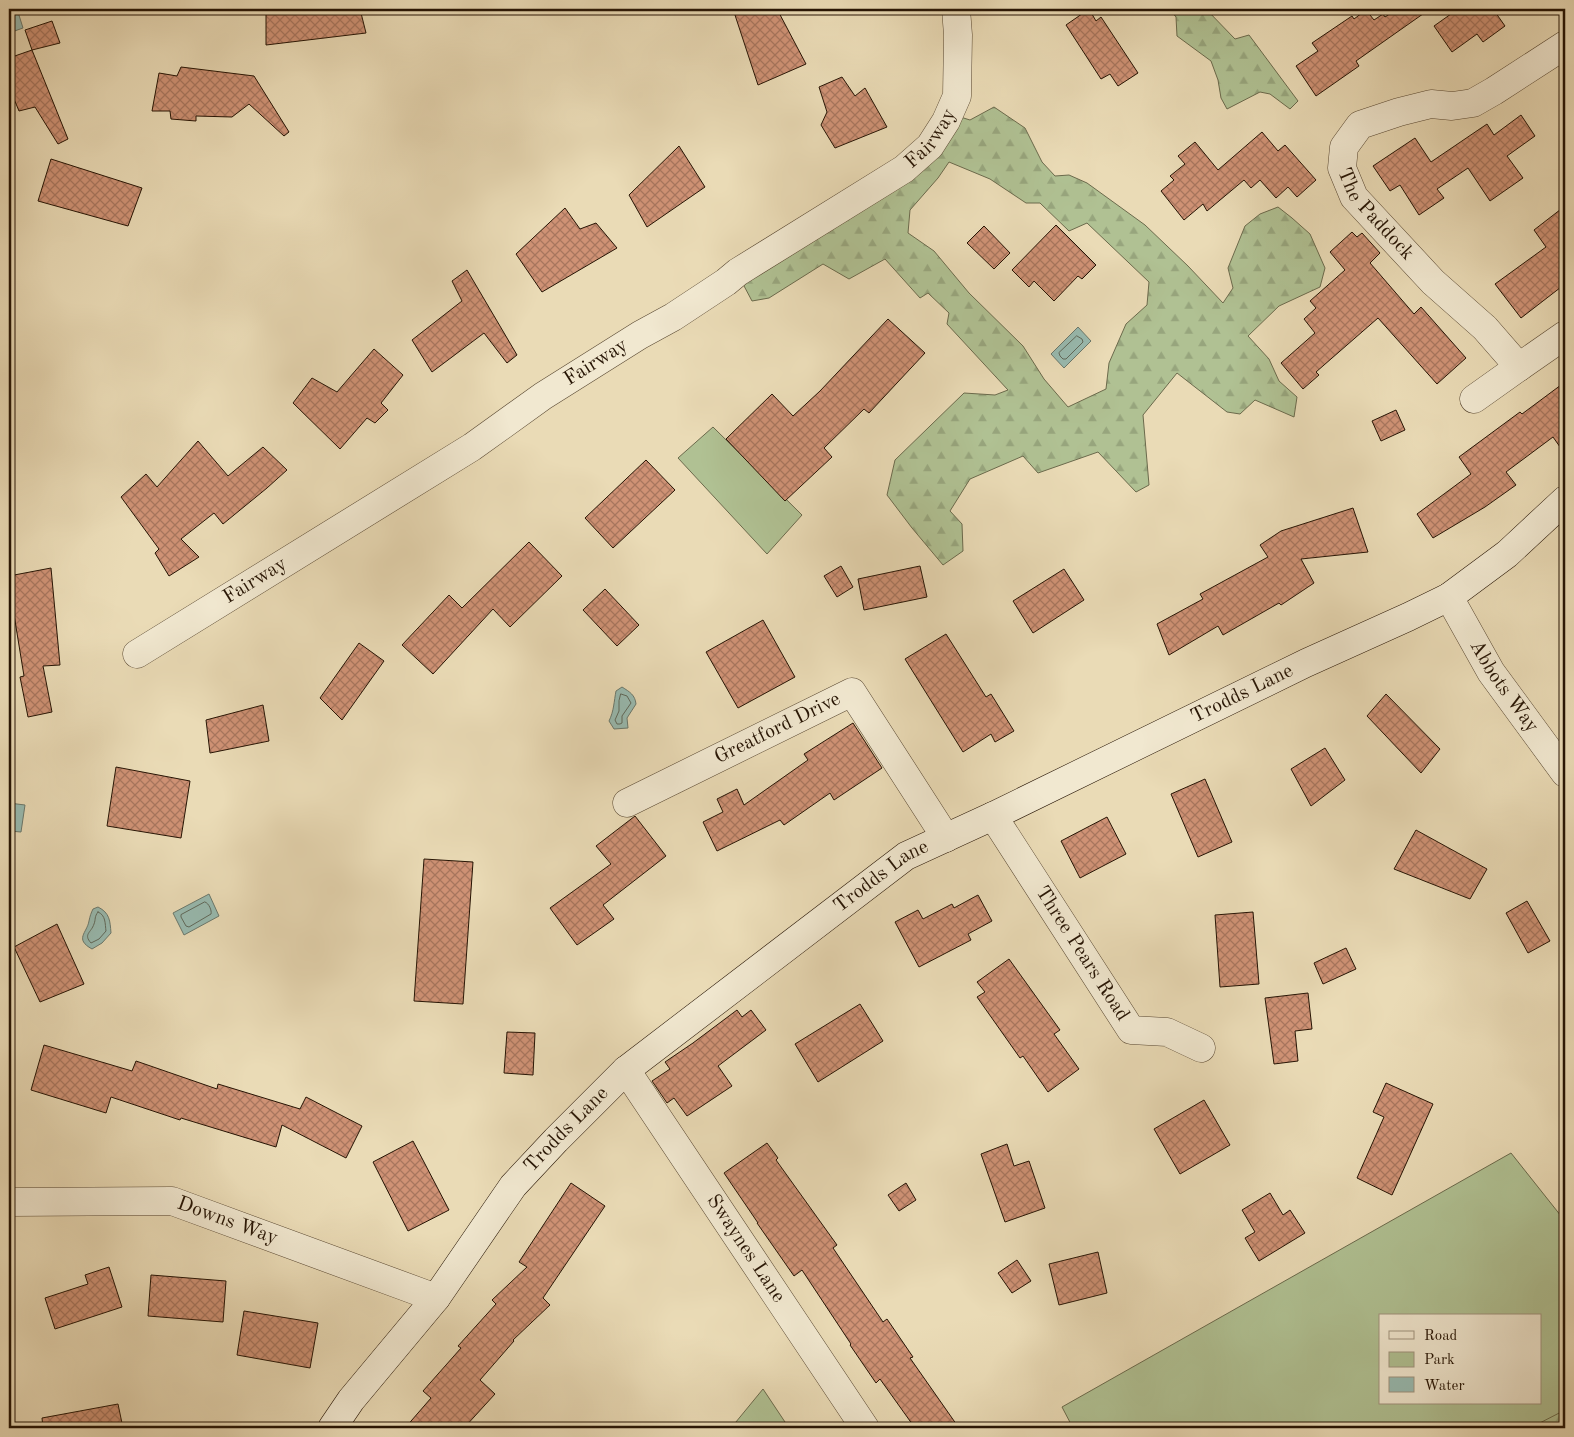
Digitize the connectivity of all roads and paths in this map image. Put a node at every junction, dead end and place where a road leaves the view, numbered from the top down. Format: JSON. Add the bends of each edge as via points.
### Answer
{"nodes":[{"id":1,"x":956,"y":9,"type":"edge"},
{"id":2,"x":1565,"y":45,"type":"edge"},
{"id":3,"x":1565,"y":335,"type":"edge"},
{"id":4,"x":1519,"y":367,"type":"junction"},
{"id":5,"x":1474,"y":399,"type":"dead end"},
{"id":6,"x":1565,"y":500,"type":"edge"},
{"id":7,"x":1448,"y":597,"type":"junction"},
{"id":8,"x":137,"y":654,"type":"dead end"},
{"id":9,"x":1565,"y":772,"type":"edge"},
{"id":10,"x":628,"y":803,"type":"dead end"},
{"id":11,"x":993,"y":816,"type":"junction"},
{"id":12,"x":946,"y":838,"type":"junction"},
{"id":13,"x":1201,"y":1048,"type":"dead end"},
{"id":14,"x":626,"y":1070,"type":"junction"},
{"id":15,"x":9,"y":1202,"type":"edge"},
{"id":16,"x":436,"y":1298,"type":"junction"},
{"id":17,"x":332,"y":1428,"type":"edge"},
{"id":18,"x":865,"y":1428,"type":"edge"}],
"edges":[{"from":1,"to":8,"type":"street","name":"Fairway","via":[[957,96],[930,146],[904,168],[738,272],[673,317],[543,396],[472,446]]},
{"from":2,"to":4,"type":"street","name":"The Paddock","via":[[1474,103],[1431,104],[1360,125],[1344,147],[1342,168],[1354,196],[1433,282],[1485,328]]},
{"from":3,"to":4,"type":"street"},
{"from":4,"to":5,"type":"street"},
{"from":6,"to":7,"type":"street","name":"Trodds Lane","via":[[1507,554]]},
{"from":7,"to":9,"type":"street","name":"Abbots Way","via":[[1491,672]]},
{"from":7,"to":11,"type":"street","name":"Trodds Lane"},
{"from":10,"to":12,"type":"street","name":"Greatford Drive","via":[[852,692]]},
{"from":11,"to":12,"type":"street","name":"Trodds Lane"},
{"from":11,"to":13,"type":"street","name":"Three Pears Road","via":[[1131,1030],[1167,1032]]},
{"from":12,"to":14,"type":"street","name":"Trodds Lane","via":[[906,856]]},
{"from":14,"to":16,"type":"street","name":"Trodds Lane","via":[[513,1186]]},
{"from":14,"to":18,"type":"street","name":"Swaynes Lane"},
{"from":15,"to":16,"type":"street","name":"Downs Way","via":[[172,1202]]},
{"from":16,"to":17,"type":"street","name":"Trodds Lane","via":[[351,1400]]}]}
